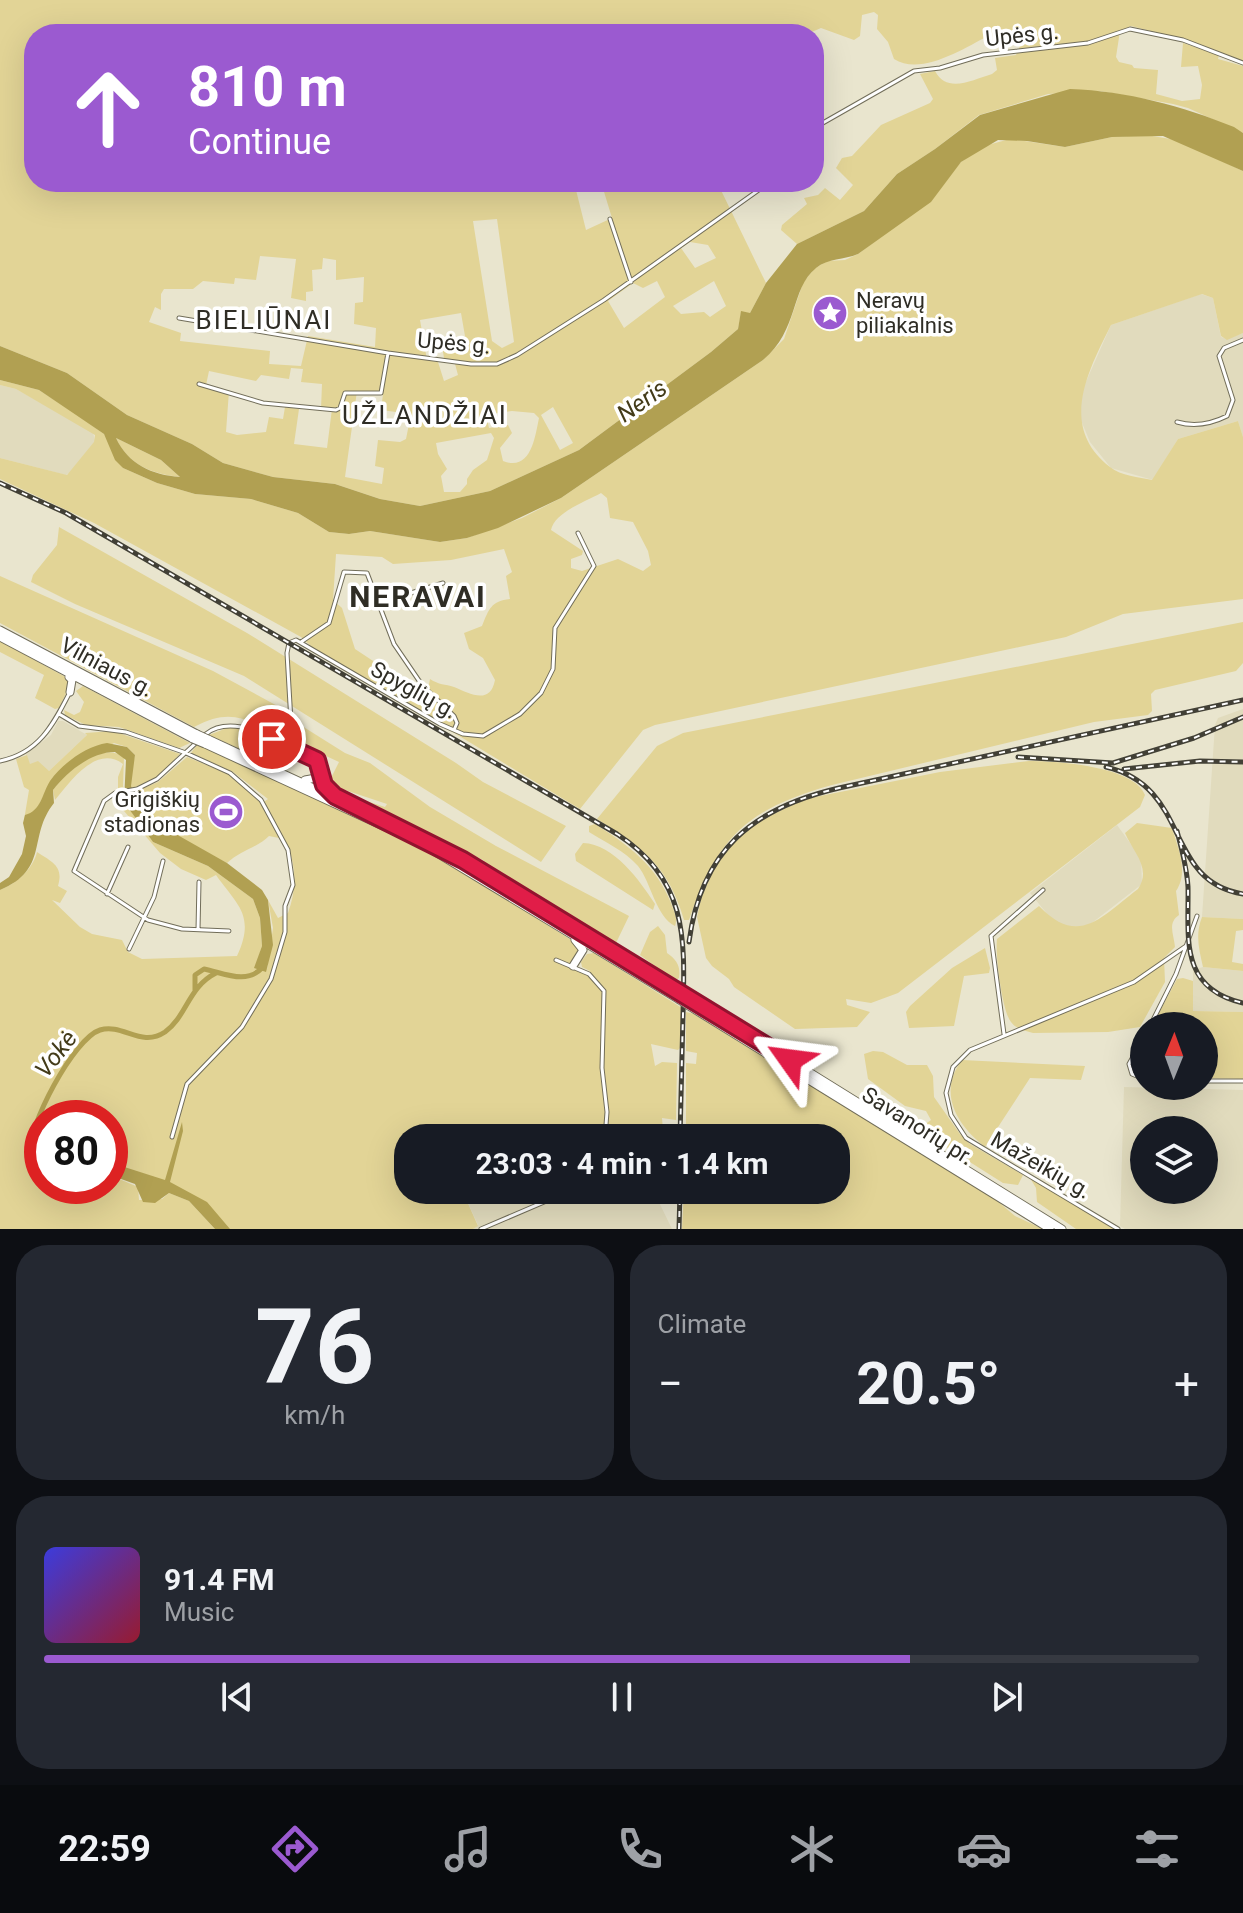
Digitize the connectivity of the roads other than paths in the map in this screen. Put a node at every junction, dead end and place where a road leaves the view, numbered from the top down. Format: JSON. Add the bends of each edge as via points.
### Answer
{"nodes":[{"id":1,"x":1243,"y":63,"type":"edge"},
{"id":2,"x":824,"y":122,"type":"edge"},
{"id":3,"x":756,"y":192,"type":"edge"},
{"id":4,"x":610,"y":219,"type":"dead end"},
{"id":5,"x":631,"y":282,"type":"junction"},
{"id":6,"x":179,"y":318,"type":"dead end"},
{"id":7,"x":1243,"y":340,"type":"edge"},
{"id":8,"x":388,"y":353,"type":"junction"},
{"id":9,"x":199,"y":384,"type":"dead end"},
{"id":10,"x":1177,"y":422,"type":"dead end"},
{"id":11,"x":578,"y":533,"type":"dead end"},
{"id":12,"x":443,"y":583,"type":"dead end"},
{"id":13,"x":380,"y":603,"type":"junction"},
{"id":14,"x":0,"y":630,"type":"edge"},
{"id":15,"x":0,"y":637,"type":"edge"},
{"id":16,"x":301,"y":642,"type":"junction"},
{"id":17,"x":61,"y":670,"type":"junction"},
{"id":18,"x":87,"y":685,"type":"junction"},
{"id":19,"x":70,"y":692,"type":"junction"},
{"id":20,"x":59,"y":714,"type":"junction"},
{"id":21,"x":454,"y":730,"type":"junction"},
{"id":22,"x":195,"y":736,"type":"junction"},
{"id":23,"x":206,"y":742,"type":"junction"},
{"id":24,"x":289,"y":747,"type":"junction"},
{"id":25,"x":186,"y":753,"type":"junction"},
{"id":26,"x":0,"y":761,"type":"edge"},
{"id":27,"x":320,"y":768,"type":"junction"},
{"id":28,"x":295,"y":778,"type":"junction"},
{"id":29,"x":335,"y":796,"type":"junction"},
{"id":30,"x":128,"y":847,"type":"dead end"},
{"id":31,"x":163,"y":861,"type":"dead end"},
{"id":32,"x":455,"y":863,"type":"junction"},
{"id":33,"x":199,"y":882,"type":"dead end"},
{"id":34,"x":1043,"y":890,"type":"dead end"},
{"id":35,"x":107,"y":894,"type":"junction"},
{"id":36,"x":1197,"y":916,"type":"dead end"},
{"id":37,"x":145,"y":918,"type":"junction"},
{"id":38,"x":198,"y":930,"type":"junction"},
{"id":39,"x":229,"y":931,"type":"dead end"},
{"id":40,"x":1186,"y":946,"type":"junction"},
{"id":41,"x":129,"y":949,"type":"dead end"},
{"id":42,"x":556,"y":960,"type":"dead end"},
{"id":43,"x":575,"y":966,"type":"junction"},
{"id":44,"x":678,"y":995,"type":"junction"},
{"id":45,"x":689,"y":1002,"type":"junction"},
{"id":46,"x":1158,"y":1012,"type":"edge"},
{"id":47,"x":1004,"y":1034,"type":"junction"},
{"id":48,"x":1218,"y":1081,"type":"edge"},
{"id":49,"x":1243,"y":1081,"type":"edge"},
{"id":50,"x":606,"y":1124,"type":"edge"},
{"id":51,"x":172,"y":1137,"type":"dead end"},
{"id":52,"x":539,"y":1204,"type":"edge"},
{"id":53,"x":481,"y":1229,"type":"edge"},
{"id":54,"x":1050,"y":1229,"type":"edge"},
{"id":55,"x":1062,"y":1229,"type":"edge"},
{"id":56,"x":1118,"y":1229,"type":"edge"}],
"edges":[{"from":1,"to":2,"type":"street","name":"Upės g.","via":[[1183,40],[1130,29],[1088,43],[989,54],[907,73]]},
{"from":3,"to":5,"type":"street","name":"Upės g."},
{"from":4,"to":5,"type":"street"},
{"from":5,"to":8,"type":"street","name":"Upės g.","via":[[501,363]]},
{"from":6,"to":8,"type":"street","name":"Upės g."},
{"from":7,"to":10,"type":"street","via":[[1219,356],[1232,395],[1231,411],[1203,424]]},
{"from":8,"to":9,"type":"street","via":[[381,393],[345,393],[336,410],[263,403]]},
{"from":11,"to":21,"type":"street","name":"Spyglių g.","via":[[594,566],[555,628],[553,669],[541,693],[493,731],[476,736]]},
{"from":12,"to":13,"type":"street"},
{"from":13,"to":16,"type":"street","via":[[368,574],[345,571],[329,623]]},
{"from":13,"to":21,"type":"street","via":[[392,640],[422,685],[454,716]]},
{"from":14,"to":22,"type":"highway","name":"Vilniaus g."},
{"from":15,"to":17,"type":"highway","name":"Vilniaus g."},
{"from":16,"to":21,"type":"street","name":"Spyglių g."},
{"from":16,"to":24,"type":"street","via":[[293,641],[287,648]]},
{"from":17,"to":18,"type":"highway","name":"Vilniaus g."},
{"from":17,"to":19,"type":"highway","via":[[72,680]]},
{"from":18,"to":19,"type":"highway"},
{"from":18,"to":22,"type":"highway","name":"Vilniaus g."},
{"from":19,"to":20,"type":"street"},
{"from":20,"to":25,"type":"street","via":[[79,726],[120,730]]},
{"from":20,"to":26,"type":"street","via":[[35,747]]},
{"from":22,"to":23,"type":"highway","bridge":true},
{"from":23,"to":28,"type":"highway","name":"Savanorių pr.","via":[[243,752]]},
{"from":23,"to":32,"type":"highway","name":"Savanorių pr."},
{"from":24,"to":25,"type":"street","via":[[227,725],[211,730]]},
{"from":24,"to":27,"type":"street","via":[[314,758]]},
{"from":25,"to":35,"type":"street","via":[[157,779],[118,792],[100,808],[74,869]]},
{"from":25,"to":51,"type":"street","via":[[230,773],[261,800],[288,850],[293,885],[267,989],[242,1027],[192,1077]]},
{"from":27,"to":28,"type":"highway","via":[[313,780]]},
{"from":27,"to":29,"type":"highway","via":[[324,785]]},
{"from":28,"to":29,"type":"highway","name":"Savanorių pr."},
{"from":29,"to":44,"type":"highway","name":"Savanorių pr.","via":[[481,870]]},
{"from":30,"to":35,"type":"street"},
{"from":31,"to":37,"type":"street"},
{"from":32,"to":43,"type":"highway","via":[[580,944],[583,950]]},
{"from":32,"to":44,"type":"highway","name":"Savanorių pr."},
{"from":33,"to":38,"type":"street"},
{"from":34,"to":47,"type":"street","via":[[991,936]]},
{"from":35,"to":37,"type":"street"},
{"from":36,"to":40,"type":"street"},
{"from":37,"to":38,"type":"street"},
{"from":37,"to":41,"type":"street"},
{"from":38,"to":39,"type":"street"},
{"from":40,"to":46,"type":"street"},
{"from":40,"to":47,"type":"street","via":[[1134,982]]},
{"from":42,"to":43,"type":"street"},
{"from":43,"to":44,"type":"highway","via":[[586,952],[594,952]]},
{"from":43,"to":50,"type":"street","via":[[604,991]]},
{"from":44,"to":45,"type":"highway","name":"Savanorių pr.","bridge":true},
{"from":45,"to":54,"type":"highway","name":"Savanorių pr."},
{"from":45,"to":55,"type":"highway","name":"Savanorių pr."},
{"from":47,"to":56,"type":"street","name":"Mažeikių g.","via":[[970,1050],[953,1067],[946,1093],[955,1122],[977,1147]]},
{"from":48,"to":49,"type":"street"},
{"from":52,"to":53,"type":"street"}]}
